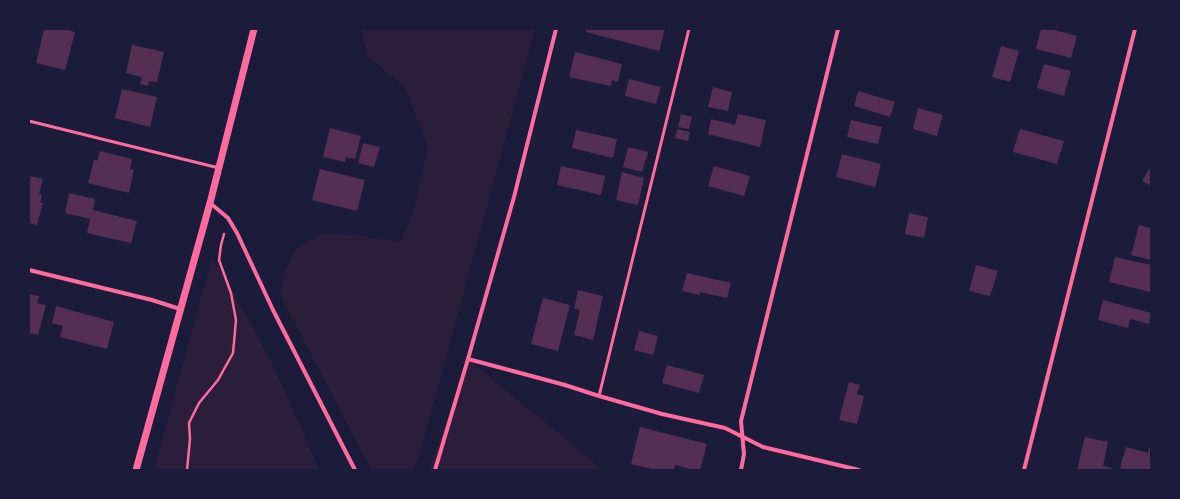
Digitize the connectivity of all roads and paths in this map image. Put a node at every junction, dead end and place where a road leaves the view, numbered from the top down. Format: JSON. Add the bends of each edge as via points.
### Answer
{"nodes":[{"id":1,"x":254,"y":29,"type":"edge"},
{"id":2,"x":556,"y":29,"type":"edge"},
{"id":3,"x":689,"y":29,"type":"edge"},
{"id":4,"x":838,"y":29,"type":"edge"},
{"id":5,"x":1135,"y":29,"type":"edge"},
{"id":6,"x":29,"y":121,"type":"edge"},
{"id":7,"x":218,"y":168,"type":"junction"},
{"id":8,"x":210,"y":203,"type":"junction"},
{"id":9,"x":228,"y":218,"type":"junction"},
{"id":10,"x":29,"y":270,"type":"edge"},
{"id":11,"x":180,"y":309,"type":"junction"},
{"id":12,"x":468,"y":359,"type":"junction"},
{"id":13,"x":599,"y":396,"type":"junction"},
{"id":14,"x":743,"y":437,"type":"junction"},
{"id":15,"x":136,"y":470,"type":"edge"},
{"id":16,"x":187,"y":470,"type":"edge"},
{"id":17,"x":355,"y":470,"type":"edge"},
{"id":18,"x":434,"y":470,"type":"edge"},
{"id":19,"x":741,"y":470,"type":"edge"},
{"id":20,"x":859,"y":470,"type":"edge"},
{"id":21,"x":1024,"y":470,"type":"edge"}],
"edges":[{"from":1,"to":7,"type":"street"},
{"from":2,"to":12,"type":"street","via":[[514,197]]},
{"from":3,"to":13,"type":"lane"},
{"from":4,"to":14,"type":"street","via":[[741,421]]},
{"from":5,"to":21,"type":"street"},
{"from":6,"to":7,"type":"lane"},
{"from":7,"to":8,"type":"street"},
{"from":8,"to":9,"type":"street"},
{"from":8,"to":11,"type":"street"},
{"from":9,"to":16,"type":"path","via":[[219,260],[236,320],[233,353],[218,380],[199,403],[189,423]]},
{"from":9,"to":17,"type":"street"},
{"from":10,"to":11,"type":"street"},
{"from":11,"to":15,"type":"street"},
{"from":12,"to":13,"type":"street"},
{"from":12,"to":18,"type":"street"},
{"from":13,"to":14,"type":"street","via":[[725,428]]},
{"from":14,"to":19,"type":"street","via":[[744,454]]},
{"from":14,"to":20,"type":"street","via":[[763,447]]}]}
